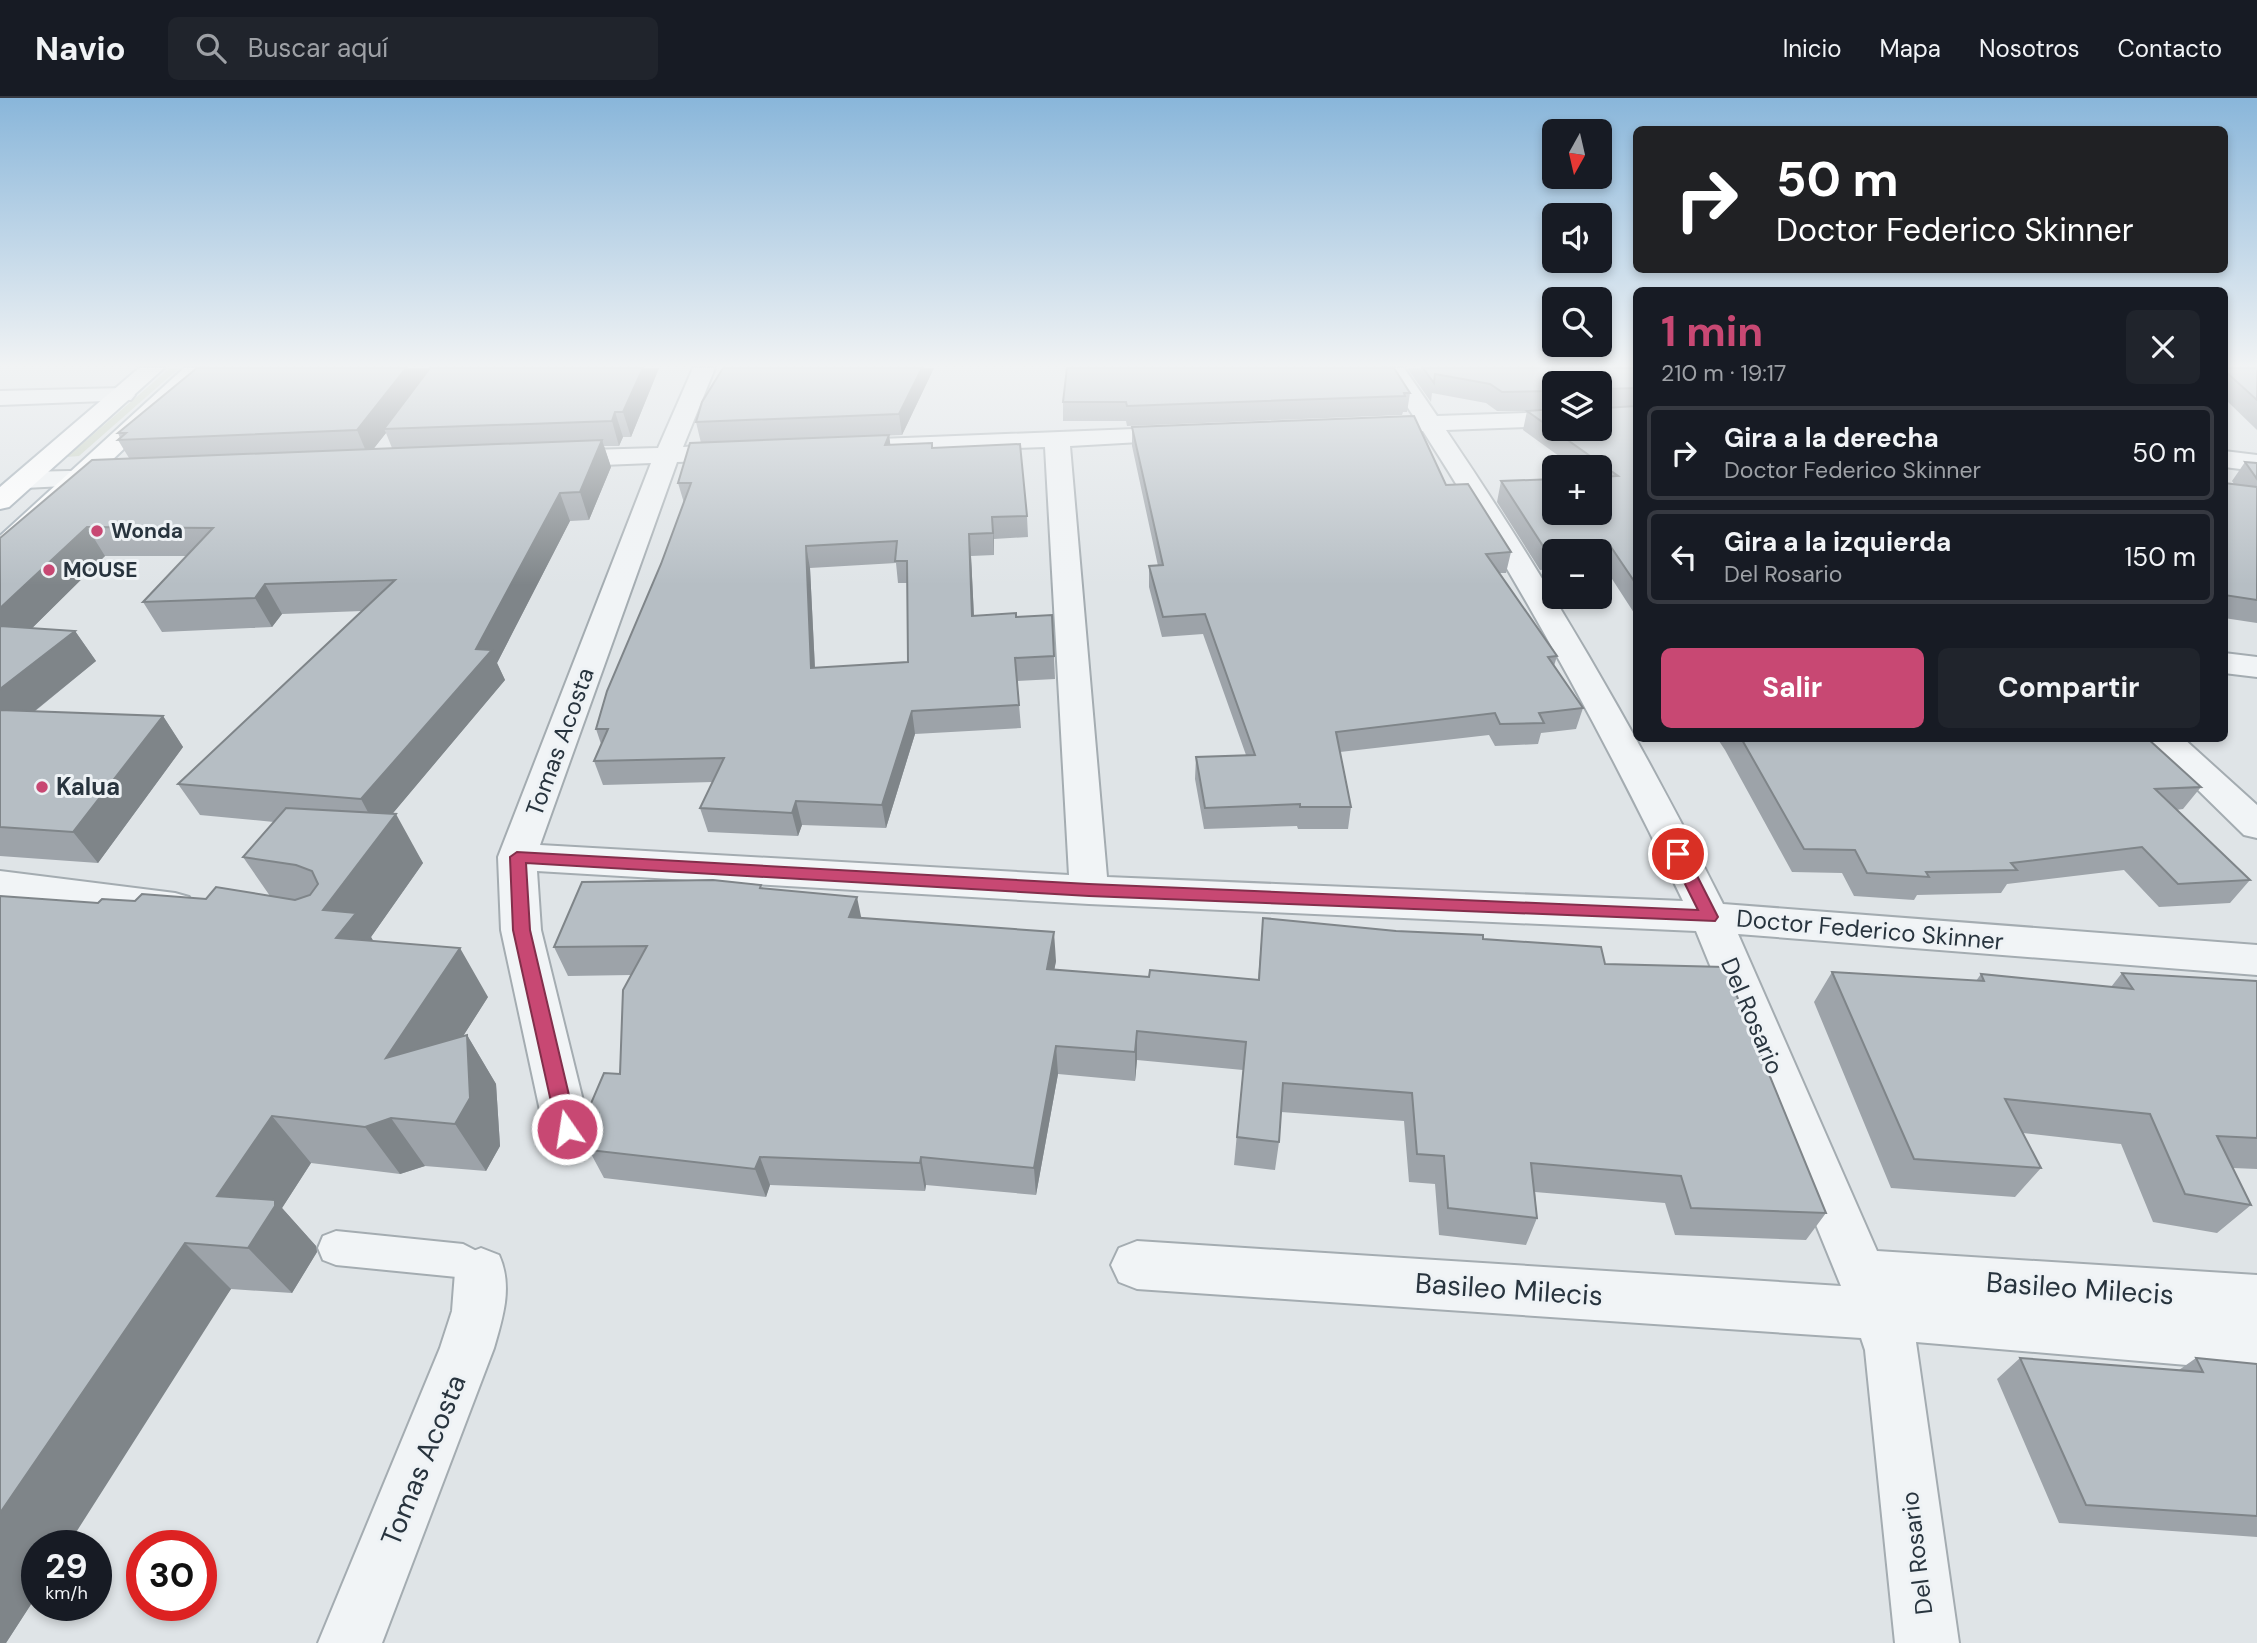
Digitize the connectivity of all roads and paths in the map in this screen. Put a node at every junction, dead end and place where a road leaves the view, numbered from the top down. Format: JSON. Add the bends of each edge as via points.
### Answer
{"nodes":[{"id":1,"x":71,"y":440,"type":"edge"},
{"id":2,"x":121,"y":440,"type":"edge"},
{"id":3,"x":673,"y":440,"type":"edge"},
{"id":4,"x":1030,"y":440,"type":"edge"},
{"id":5,"x":1057,"y":440,"type":"edge"},
{"id":6,"x":1440,"y":440,"type":"edge"},
{"id":7,"x":2228,"y":446,"type":"edge"},
{"id":8,"x":862,"y":447,"type":"edge"},
{"id":9,"x":764,"y":451,"type":"edge"},
{"id":10,"x":667,"y":455,"type":"junction"},
{"id":11,"x":527,"y":460,"type":"edge"},
{"id":12,"x":2241,"y":461,"type":"edge"},
{"id":13,"x":136,"y":477,"type":"edge"},
{"id":14,"x":80,"y":479,"type":"junction"},
{"id":15,"x":25,"y":480,"type":"junction"},
{"id":16,"x":0,"y":500,"type":"edge"},
{"id":17,"x":0,"y":551,"type":"edge"},
{"id":18,"x":2228,"y":663,"type":"edge"},
{"id":19,"x":2257,"y":667,"type":"edge"},
{"id":20,"x":2165,"y":742,"type":"edge"},
{"id":21,"x":2257,"y":826,"type":"edge"},
{"id":22,"x":517,"y":857,"type":"junction"},
{"id":23,"x":0,"y":885,"type":"edge"},
{"id":24,"x":1089,"y":890,"type":"junction"},
{"id":25,"x":213,"y":913,"type":"edge"},
{"id":26,"x":1710,"y":917,"type":"junction"},
{"id":27,"x":2257,"y":960,"type":"edge"},
{"id":28,"x":567,"y":1129,"type":"dead end"},
{"id":29,"x":336,"y":1248,"type":"dead end"},
{"id":30,"x":1138,"y":1265,"type":"dead end"},
{"id":31,"x":481,"y":1272,"type":"joint"},
{"id":32,"x":1870,"y":1294,"type":"junction"},
{"id":33,"x":2257,"y":1300,"type":"edge"},
{"id":34,"x":2257,"y":1345,"type":"edge"},
{"id":35,"x":350,"y":1643,"type":"edge"},
{"id":36,"x":1927,"y":1643,"type":"edge"}],
"edges":[{"from":1,"to":15,"type":"main road"},
{"from":2,"to":14,"type":"main road"},
{"from":3,"to":10,"type":"street","name":"Tomas Acosta"},
{"from":4,"to":8,"type":"street"},
{"from":5,"to":24,"type":"street"},
{"from":6,"to":26,"type":"street","name":"Del Rosario","via":[[1575,659]]},
{"from":7,"to":12,"type":"street"},
{"from":9,"to":10,"type":"street"},
{"from":10,"to":11,"type":"street"},
{"from":10,"to":22,"type":"street","name":"Tomas Acosta"},
{"from":13,"to":14,"type":"street"},
{"from":14,"to":15,"type":"street"},
{"from":14,"to":17,"type":"main road"},
{"from":15,"to":16,"type":"main road"},
{"from":18,"to":19,"type":"street"},
{"from":20,"to":21,"type":"street"},
{"from":22,"to":24,"type":"street","name":"Doctor Federico Skinner"},
{"from":22,"to":28,"type":"street","name":"Tomas Acosta","via":[[521,930]]},
{"from":23,"to":25,"type":"street"},
{"from":24,"to":26,"type":"street","name":"Doctor Federico Skinner"},
{"from":26,"to":27,"type":"street","name":"Doctor Federico Skinner"},
{"from":26,"to":32,"type":"street","name":"Del Rosario"},
{"from":29,"to":31,"type":"lane","via":[[463,1262]]},
{"from":30,"to":32,"type":"street","name":"Basileo Milecis"},
{"from":31,"to":35,"type":"street","name":"Tomas Acosta","via":[[478,1311],[467,1348]]},
{"from":32,"to":33,"type":"street","name":"Basileo Milecis"},
{"from":32,"to":34,"type":"street"},
{"from":32,"to":36,"type":"street","name":"Del Rosario","via":[[1892,1350]]}]}
